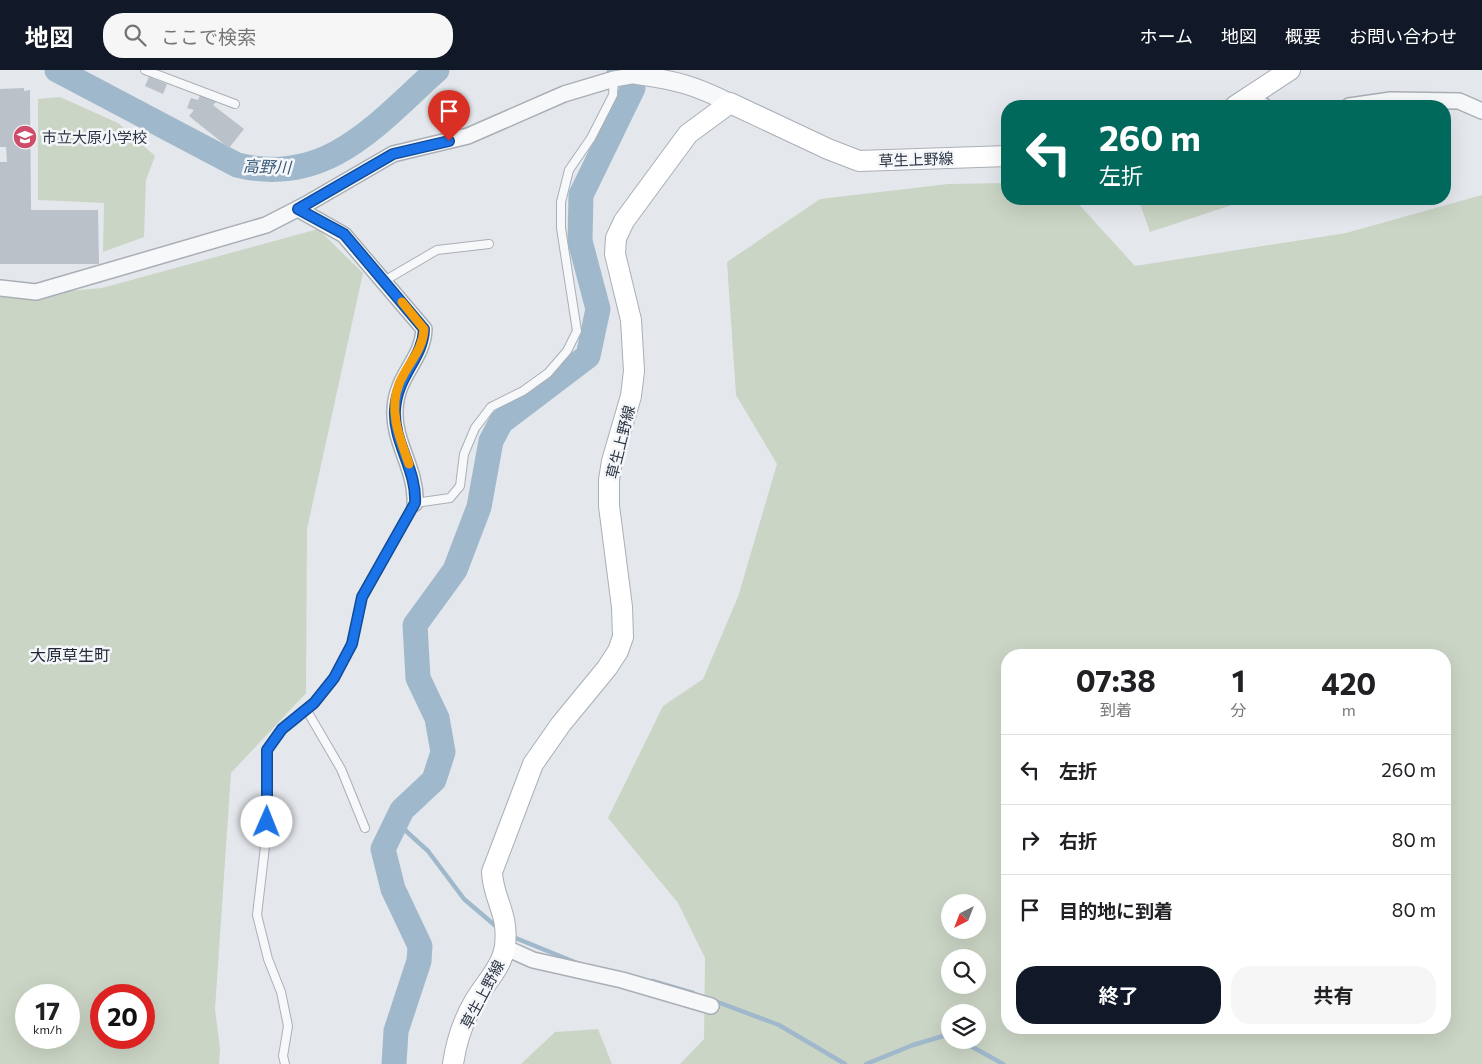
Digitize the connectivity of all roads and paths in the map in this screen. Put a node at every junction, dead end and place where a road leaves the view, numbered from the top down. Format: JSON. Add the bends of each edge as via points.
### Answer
{"nodes":[{"id":1,"x":145,"y":70,"type":"edge"},
{"id":2,"x":1290,"y":70,"type":"edge"},
{"id":3,"x":637,"y":74,"type":"joint"},
{"id":4,"x":614,"y":79,"type":"junction"},
{"id":5,"x":1254,"y":100,"type":"edge"},
{"id":6,"x":1451,"y":102,"type":"edge"},
{"id":7,"x":730,"y":103,"type":"junction"},
{"id":8,"x":235,"y":104,"type":"dead end"},
{"id":9,"x":1482,"y":111,"type":"edge"},
{"id":10,"x":1001,"y":156,"type":"edge"},
{"id":11,"x":298,"y":209,"type":"junction"},
{"id":12,"x":489,"y":244,"type":"dead end"},
{"id":13,"x":384,"y":281,"type":"junction"},
{"id":14,"x":0,"y":288,"type":"edge"},
{"id":15,"x":415,"y":503,"type":"junction"},
{"id":16,"x":306,"y":709,"type":"junction"},
{"id":17,"x":365,"y":828,"type":"dead end"},
{"id":18,"x":504,"y":947,"type":"junction"},
{"id":19,"x":711,"y":1006,"type":"dead end"},
{"id":20,"x":285,"y":1064,"type":"edge"},
{"id":21,"x":453,"y":1064,"type":"edge"}],
"edges":[{"from":1,"to":8,"type":"lane"},
{"from":2,"to":5,"type":"main road"},
{"from":3,"to":4,"type":"street"},
{"from":3,"to":7,"type":"street","via":[[698,87]]},
{"from":4,"to":11,"type":"street","via":[[564,94],[468,136],[393,154]]},
{"from":4,"to":15,"type":"lane","via":[[613,95],[570,170],[561,202],[577,331],[567,351],[548,373],[491,408],[475,428],[464,454],[460,486],[450,498]]},
{"from":6,"to":9,"type":"street"},
{"from":7,"to":10,"type":"main road","name":"草生上野線","via":[[859,160]]},
{"from":7,"to":18,"type":"main road","name":"草生上野線","via":[[688,134],[624,221],[616,238],[615,254],[630,320],[634,371],[631,396],[609,480],[623,637],[608,668],[561,724],[533,764],[495,861],[492,883],[506,922]]},
{"from":11,"to":13,"type":"street","via":[[344,234]]},
{"from":11,"to":14,"type":"street","via":[[241,233],[36,292]]},
{"from":12,"to":13,"type":"lane","via":[[437,250]]},
{"from":13,"to":15,"type":"street","via":[[424,329],[423,342],[398,386],[395,411],[398,433],[416,489]]},
{"from":15,"to":16,"type":"lane","via":[[362,597],[352,644],[334,678]]},
{"from":16,"to":17,"type":"lane","via":[[341,769]]},
{"from":16,"to":20,"type":"lane","via":[[282,729],[267,750],[266,838],[257,915],[288,1026]]},
{"from":18,"to":19,"type":"street","via":[[532,960],[622,980]]},
{"from":18,"to":21,"type":"main road","name":"草生上野線","via":[[501,961],[466,1019]]}]}
